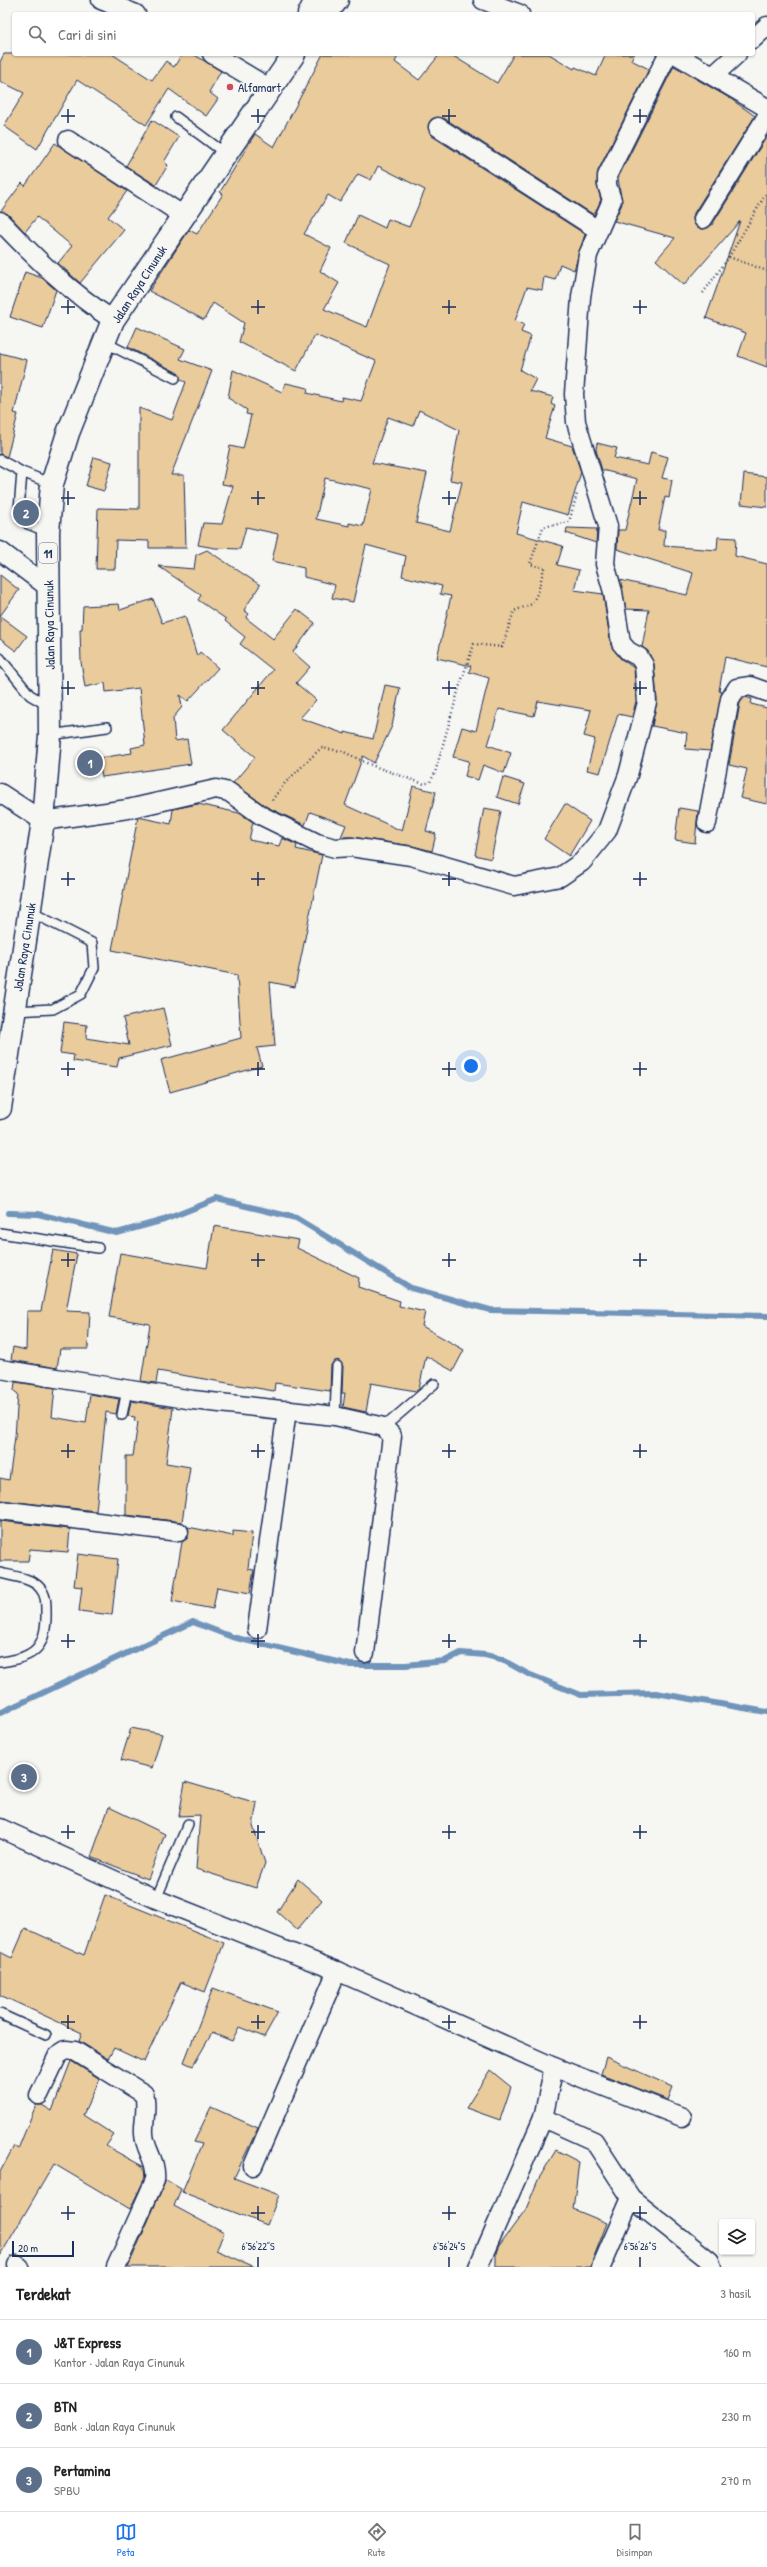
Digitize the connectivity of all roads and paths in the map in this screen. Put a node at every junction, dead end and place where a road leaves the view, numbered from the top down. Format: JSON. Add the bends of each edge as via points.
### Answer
{"nodes":[{"id":1,"x":101,"y":0,"type":"edge"},
{"id":2,"x":316,"y":0,"type":"edge"},
{"id":3,"x":337,"y":0,"type":"edge"},
{"id":4,"x":483,"y":0,"type":"edge"},
{"id":5,"x":131,"y":12,"type":"edge"},
{"id":6,"x":310,"y":12,"type":"edge"},
{"id":7,"x":328,"y":12,"type":"edge"},
{"id":8,"x":515,"y":12,"type":"edge"},
{"id":9,"x":767,"y":26,"type":"edge"},
{"id":10,"x":755,"y":37,"type":"edge"},
{"id":11,"x":215,"y":56,"type":"edge"},
{"id":12,"x":292,"y":56,"type":"edge"},
{"id":13,"x":667,"y":56,"type":"edge"},
{"id":14,"x":678,"y":56,"type":"edge"},
{"id":15,"x":735,"y":56,"type":"edge"},
{"id":16,"x":713,"y":76,"type":"junction"},
{"id":17,"x":271,"y":89,"type":"junction"},
{"id":18,"x":767,"y":108,"type":"edge"},
{"id":19,"x":767,"y":116,"type":"edge"},
{"id":20,"x":176,"y":117,"type":"dead end"},
{"id":21,"x":438,"y":127,"type":"dead end"},
{"id":22,"x":68,"y":140,"type":"dead end"},
{"id":23,"x":226,"y":154,"type":"junction"},
{"id":24,"x":767,"y":192,"type":"edge"},
{"id":25,"x":184,"y":216,"type":"junction"},
{"id":26,"x":703,"y":219,"type":"dead end"},
{"id":27,"x":0,"y":221,"type":"edge"},
{"id":28,"x":598,"y":230,"type":"junction"},
{"id":29,"x":729,"y":257,"type":"junction"},
{"id":30,"x":767,"y":271,"type":"edge"},
{"id":31,"x":703,"y":293,"type":"dead end"},
{"id":32,"x":113,"y":320,"type":"junction"},
{"id":33,"x":104,"y":342,"type":"junction"},
{"id":34,"x":175,"y":378,"type":"dead end"},
{"id":35,"x":0,"y":460,"type":"edge"},
{"id":36,"x":587,"y":463,"type":"junction"},
{"id":37,"x":22,"y":472,"type":"junction"},
{"id":38,"x":52,"y":484,"type":"junction"},
{"id":39,"x":48,"y":532,"type":"junction"},
{"id":40,"x":0,"y":551,"type":"edge"},
{"id":41,"x":48,"y":587,"type":"junction"},
{"id":42,"x":0,"y":658,"type":"edge"},
{"id":43,"x":767,"y":692,"type":"edge"},
{"id":44,"x":50,"y":706,"type":"junction"},
{"id":45,"x":107,"y":727,"type":"dead end"},
{"id":46,"x":50,"y":735,"type":"junction"},
{"id":47,"x":0,"y":793,"type":"edge"},
{"id":48,"x":262,"y":816,"type":"junction"},
{"id":49,"x":43,"y":821,"type":"junction"},
{"id":50,"x":707,"y":823,"type":"dead end"},
{"id":51,"x":29,"y":911,"type":"junction"},
{"id":52,"x":14,"y":1011,"type":"junction"},
{"id":53,"x":0,"y":1108,"type":"edge"},
{"id":54,"x":0,"y":1233,"type":"edge"},
{"id":55,"x":98,"y":1248,"type":"dead end"},
{"id":56,"x":337,"y":1366,"type":"dead end"},
{"id":57,"x":0,"y":1369,"type":"edge"},
{"id":58,"x":434,"y":1384,"type":"dead end"},
{"id":59,"x":127,"y":1390,"type":"junction"},
{"id":60,"x":287,"y":1410,"type":"junction"},
{"id":61,"x":122,"y":1415,"type":"dead end"},
{"id":62,"x":335,"y":1416,"type":"junction"},
{"id":63,"x":384,"y":1427,"type":"junction"},
{"id":64,"x":0,"y":1510,"type":"edge"},
{"id":65,"x":179,"y":1532,"type":"dead end"},
{"id":66,"x":0,"y":1573,"type":"edge"},
{"id":67,"x":257,"y":1629,"type":"dead end"},
{"id":68,"x":364,"y":1653,"type":"dead end"},
{"id":69,"x":0,"y":1662,"type":"edge"},
{"id":70,"x":188,"y":1824,"type":"dead end"},
{"id":71,"x":0,"y":1828,"type":"edge"},
{"id":72,"x":156,"y":1899,"type":"junction"},
{"id":73,"x":337,"y":1971,"type":"junction"},
{"id":74,"x":0,"y":2014,"type":"edge"},
{"id":75,"x":46,"y":2035,"type":"dead end"},
{"id":76,"x":554,"y":2067,"type":"junction"},
{"id":77,"x":39,"y":2095,"type":"dead end"},
{"id":78,"x":682,"y":2117,"type":"dead end"},
{"id":79,"x":543,"y":2118,"type":"junction"},
{"id":80,"x":253,"y":2166,"type":"dead end"},
{"id":81,"x":631,"y":2198,"type":"junction"},
{"id":82,"x":116,"y":2267,"type":"edge"},
{"id":83,"x":478,"y":2267,"type":"edge"},
{"id":84,"x":601,"y":2267,"type":"edge"},
{"id":85,"x":712,"y":2267,"type":"edge"}],
"edges":[{"from":1,"to":5,"type":"street"},
{"from":2,"to":6,"type":"highway"},
{"from":3,"to":7,"type":"highway"},
{"from":4,"to":8,"type":"street"},
{"from":9,"to":10,"type":"street"},
{"from":11,"to":17,"type":"street"},
{"from":12,"to":17,"type":"highway","name":"Jalan Raya Cinunuk","number":"11"},
{"from":13,"to":28,"type":"street","via":[[607,176],[612,200]]},
{"from":14,"to":16,"type":"street"},
{"from":15,"to":16,"type":"street"},
{"from":16,"to":18,"type":"street"},
{"from":17,"to":23,"type":"highway","name":"Jalan Raya Cinunuk","number":"11"},
{"from":19,"to":26,"type":"street"},
{"from":20,"to":23,"type":"lane"},
{"from":21,"to":28,"type":"street"},
{"from":22,"to":25,"type":"street"},
{"from":23,"to":25,"type":"highway","name":"Jalan Raya Cinunuk","number":"11"},
{"from":24,"to":29,"type":"path"},
{"from":25,"to":32,"type":"highway","name":"Jalan Raya Cinunuk","number":"11"},
{"from":27,"to":32,"type":"street","via":[[41,263],[82,299]]},
{"from":28,"to":36,"type":"street","via":[[588,255],[581,297],[574,394],[576,422]]},
{"from":29,"to":30,"type":"path"},
{"from":29,"to":31,"type":"path"},
{"from":32,"to":33,"type":"highway","name":"Jalan Raya Cinunuk","number":"11"},
{"from":33,"to":34,"type":"lane"},
{"from":33,"to":38,"type":"highway","name":"Jalan Raya Cinunuk","number":"11","via":[[68,433]]},
{"from":35,"to":37,"type":"lane"},
{"from":36,"to":48,"type":"path","via":[[569,522],[543,527],[530,564],[544,568],[532,604],[514,611],[502,647],[474,644],[435,773],[430,782],[424,784],[342,751],[321,748],[285,783]]},
{"from":36,"to":48,"type":"street","via":[[608,526],[605,564],[613,592],[621,643],[628,651],[639,657],[644,665],[647,702],[628,775],[612,819],[599,843],[582,862],[560,877],[514,886],[411,856],[351,847],[335,848],[294,833]]},
{"from":37,"to":38,"type":"lane"},
{"from":37,"to":39,"type":"lane","via":[[20,510],[28,524]]},
{"from":38,"to":39,"type":"highway","name":"Jalan Raya Cinunuk","number":"11"},
{"from":39,"to":41,"type":"highway","name":"Jalan Raya Cinunuk","number":"11"},
{"from":40,"to":41,"type":"street"},
{"from":41,"to":44,"type":"highway","name":"Jalan Raya Cinunuk","number":"11"},
{"from":42,"to":44,"type":"lane","via":[[30,695]]},
{"from":43,"to":50,"type":"street","via":[[750,686],[737,688],[730,699]]},
{"from":44,"to":46,"type":"highway","name":"Jalan Raya Cinunuk","number":"11"},
{"from":45,"to":46,"type":"lane"},
{"from":46,"to":49,"type":"highway","name":"Jalan Raya Cinunuk","number":"11"},
{"from":47,"to":49,"type":"street"},
{"from":48,"to":49,"type":"street","via":[[229,792],[216,789],[128,809]]},
{"from":49,"to":51,"type":"highway","name":"Jalan Raya Cinunuk","number":"11"},
{"from":51,"to":52,"type":"highway","name":"Jalan Raya Cinunuk","number":"11"},
{"from":51,"to":52,"type":"lane","via":[[92,943],[94,968],[81,994],[53,1009]]},
{"from":52,"to":53,"type":"highway","name":"Jalan Raya Cinunuk","number":"11"},
{"from":54,"to":55,"type":"lane"},
{"from":56,"to":62,"type":"lane"},
{"from":57,"to":59,"type":"street"},
{"from":58,"to":63,"type":"lane"},
{"from":59,"to":60,"type":"street"},
{"from":59,"to":61,"type":"lane"},
{"from":60,"to":62,"type":"street"},
{"from":60,"to":67,"type":"street"},
{"from":62,"to":63,"type":"street"},
{"from":63,"to":68,"type":"street","via":[[392,1436]]},
{"from":64,"to":65,"type":"street"},
{"from":66,"to":69,"type":"lane","via":[[30,1581],[40,1587],[46,1596],[46,1622],[40,1647],[27,1656]]},
{"from":70,"to":72,"type":"lane"},
{"from":71,"to":72,"type":"street"},
{"from":72,"to":73,"type":"street"},
{"from":73,"to":76,"type":"street"},
{"from":73,"to":80,"type":"street"},
{"from":74,"to":75,"type":"lane"},
{"from":76,"to":78,"type":"street"},
{"from":76,"to":79,"type":"street"},
{"from":77,"to":82,"type":"street","via":[[58,2055],[66,2050],[75,2051],[144,2094],[144,2133],[155,2165],[155,2180]]},
{"from":79,"to":81,"type":"street","via":[[594,2141]]},
{"from":79,"to":83,"type":"street"},
{"from":81,"to":84,"type":"street"},
{"from":81,"to":85,"type":"street","via":[[710,2261]]}]}
